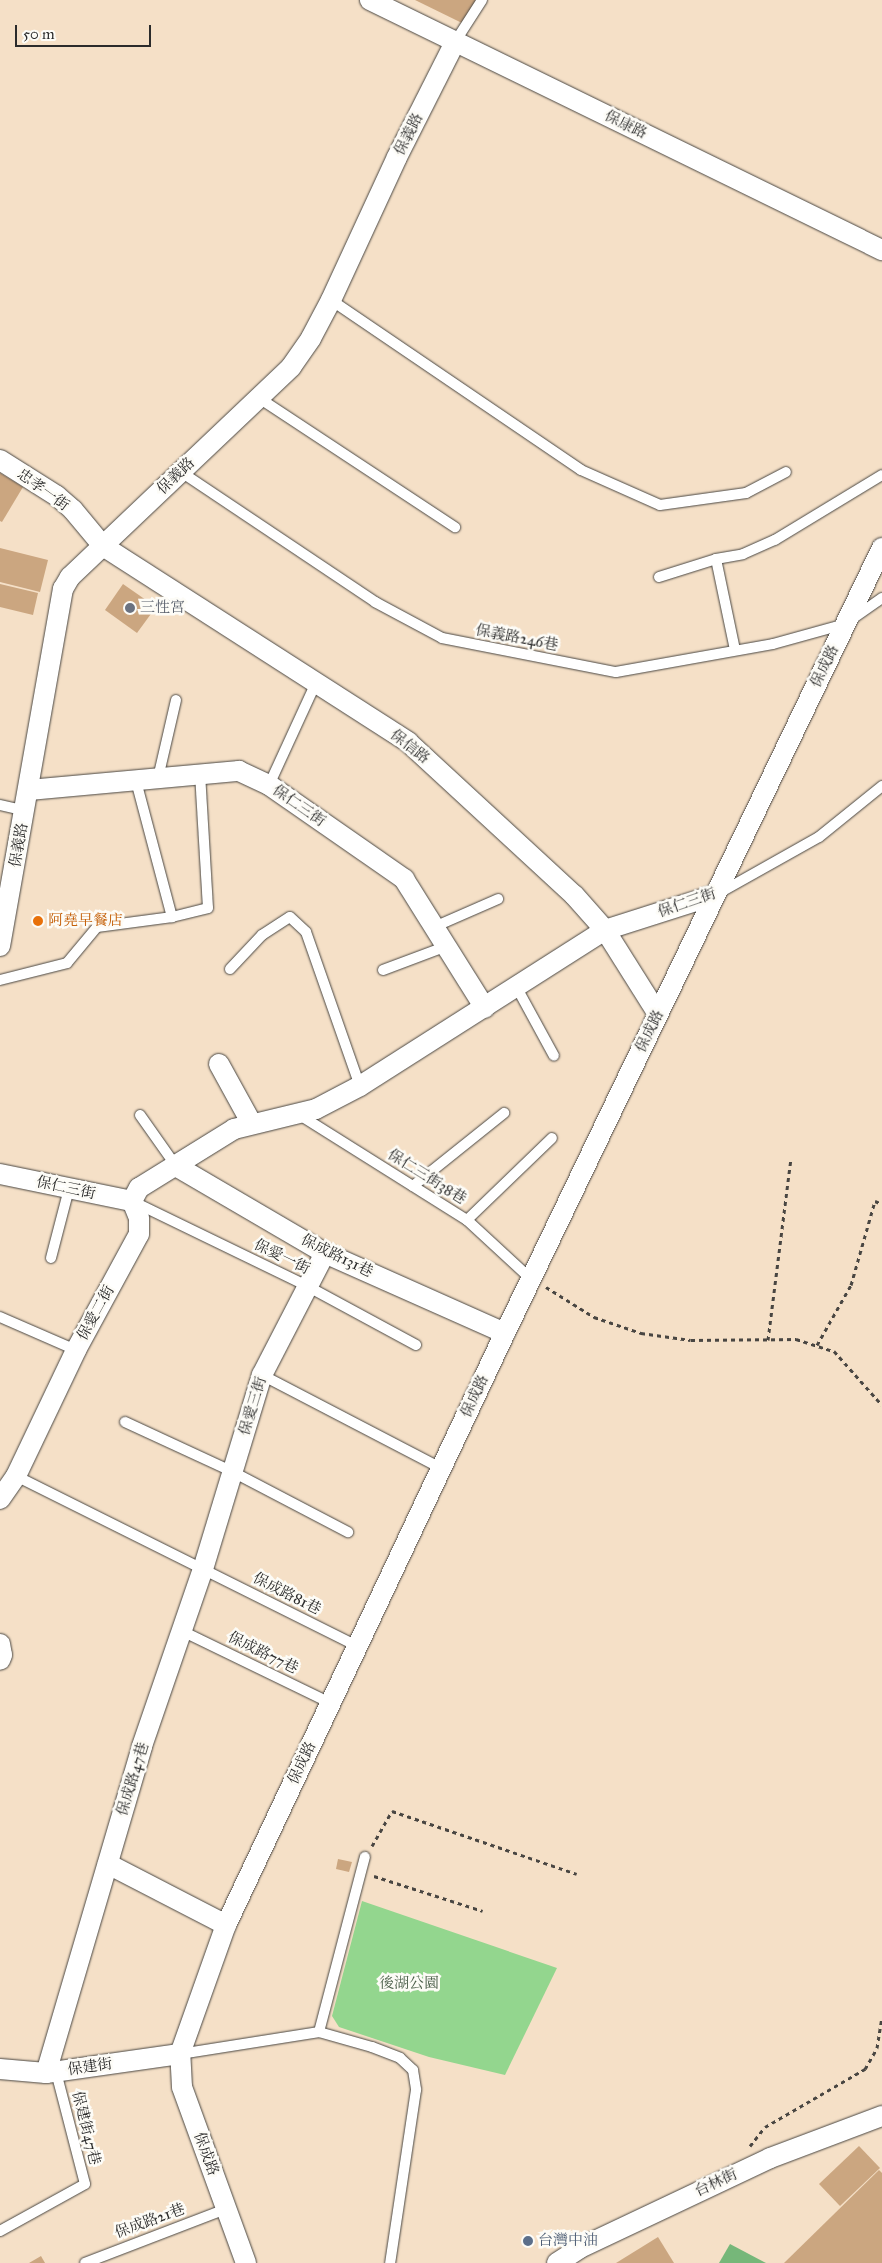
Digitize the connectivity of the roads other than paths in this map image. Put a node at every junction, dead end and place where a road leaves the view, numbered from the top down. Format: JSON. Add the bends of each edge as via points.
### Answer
{"nodes":[{"id":1,"x":370,"y":0,"type":"edge"},
{"id":2,"x":482,"y":0,"type":"edge"},
{"id":3,"x":455,"y":42,"type":"junction"},
{"id":4,"x":882,"y":250,"type":"edge"},
{"id":5,"x":331,"y":300,"type":"junction"},
{"id":6,"x":259,"y":398,"type":"junction"},
{"id":7,"x":0,"y":460,"type":"edge"},
{"id":8,"x":181,"y":472,"type":"junction"},
{"id":9,"x":786,"y":472,"type":"dead end"},
{"id":10,"x":882,"y":476,"type":"edge"},
{"id":11,"x":454,"y":527,"type":"dead end"},
{"id":12,"x":103,"y":546,"type":"junction"},
{"id":13,"x":882,"y":548,"type":"edge"},
{"id":14,"x":716,"y":559,"type":"junction"},
{"id":15,"x":659,"y":577,"type":"dead end"},
{"id":16,"x":882,"y":598,"type":"edge"},
{"id":17,"x":845,"y":624,"type":"junction"},
{"id":18,"x":736,"y":650,"type":"junction"},
{"id":19,"x":316,"y":683,"type":"junction"},
{"id":20,"x":176,"y":700,"type":"dead end"},
{"id":21,"x":200,"y":773,"type":"junction"},
{"id":22,"x":158,"y":778,"type":"junction"},
{"id":23,"x":136,"y":781,"type":"junction"},
{"id":24,"x":270,"y":785,"type":"junction"},
{"id":25,"x":882,"y":786,"type":"edge"},
{"id":26,"x":29,"y":790,"type":"junction"},
{"id":27,"x":0,"y":806,"type":"edge"},
{"id":28,"x":25,"y":811,"type":"junction"},
{"id":29,"x":715,"y":895,"type":"junction"},
{"id":30,"x":498,"y":899,"type":"dead end"},
{"id":31,"x":172,"y":917,"type":"junction"},
{"id":32,"x":434,"y":928,"type":"junction"},
{"id":33,"x":605,"y":930,"type":"junction"},
{"id":34,"x":0,"y":946,"type":"edge"},
{"id":35,"x":446,"y":946,"type":"junction"},
{"id":36,"x":230,"y":969,"type":"dead end"},
{"id":37,"x":383,"y":970,"type":"dead end"},
{"id":38,"x":0,"y":980,"type":"edge"},
{"id":39,"x":516,"y":988,"type":"junction"},
{"id":40,"x":485,"y":1008,"type":"junction"},
{"id":41,"x":658,"y":1014,"type":"junction"},
{"id":42,"x":554,"y":1056,"type":"dead end"},
{"id":43,"x":219,"y":1064,"type":"dead end"},
{"id":44,"x":360,"y":1086,"type":"junction"},
{"id":45,"x":297,"y":1113,"type":"junction"},
{"id":46,"x":504,"y":1113,"type":"dead end"},
{"id":47,"x":140,"y":1115,"type":"dead end"},
{"id":48,"x":252,"y":1124,"type":"junction"},
{"id":49,"x":552,"y":1138,"type":"dead end"},
{"id":50,"x":176,"y":1166,"type":"junction"},
{"id":51,"x":0,"y":1174,"type":"edge"},
{"id":52,"x":413,"y":1186,"type":"junction"},
{"id":53,"x":69,"y":1189,"type":"junction"},
{"id":54,"x":132,"y":1201,"type":"junction"},
{"id":55,"x":467,"y":1220,"type":"junction"},
{"id":56,"x":325,"y":1253,"type":"junction"},
{"id":57,"x":51,"y":1258,"type":"dead end"},
{"id":58,"x":531,"y":1278,"type":"junction"},
{"id":59,"x":307,"y":1286,"type":"junction"},
{"id":60,"x":0,"y":1318,"type":"edge"},
{"id":61,"x":504,"y":1333,"type":"junction"},
{"id":62,"x":416,"y":1345,"type":"dead end"},
{"id":63,"x":76,"y":1350,"type":"junction"},
{"id":64,"x":262,"y":1375,"type":"junction"},
{"id":65,"x":125,"y":1422,"type":"dead end"},
{"id":66,"x":441,"y":1468,"type":"junction"},
{"id":67,"x":233,"y":1472,"type":"junction"},
{"id":68,"x":16,"y":1476,"type":"junction"},
{"id":69,"x":0,"y":1499,"type":"edge"},
{"id":70,"x":348,"y":1532,"type":"dead end"},
{"id":71,"x":203,"y":1569,"type":"junction"},
{"id":72,"x":182,"y":1631,"type":"junction"},
{"id":73,"x":0,"y":1644,"type":"edge"},
{"id":74,"x":357,"y":1646,"type":"junction"},
{"id":75,"x":0,"y":1660,"type":"edge"},
{"id":76,"x":330,"y":1703,"type":"junction"},
{"id":77,"x":365,"y":1857,"type":"road end"},
{"id":78,"x":108,"y":1864,"type":"junction"},
{"id":79,"x":226,"y":1925,"type":"junction"},
{"id":80,"x":319,"y":2032,"type":"junction"},
{"id":81,"x":180,"y":2054,"type":"junction"},
{"id":82,"x":0,"y":2069,"type":"edge"},
{"id":83,"x":51,"y":2072,"type":"junction"},
{"id":84,"x":882,"y":2116,"type":"edge"},
{"id":85,"x":226,"y":2209,"type":"junction"},
{"id":86,"x":0,"y":2231,"type":"edge"},
{"id":87,"x":578,"y":2256,"type":"edge"},
{"id":88,"x":85,"y":2263,"type":"edge"},
{"id":89,"x":246,"y":2263,"type":"edge"},
{"id":90,"x":390,"y":2263,"type":"edge"},
{"id":91,"x":557,"y":2263,"type":"edge"}],
"edges":[{"from":1,"to":3,"type":"street","name":"保康路"},
{"from":2,"to":3,"type":"lane"},
{"from":3,"to":4,"type":"street","name":"保康路"},
{"from":3,"to":5,"type":"street","name":"保義路"},
{"from":5,"to":6,"type":"street","name":"保義路","via":[[291,367]]},
{"from":5,"to":9,"type":"lane","via":[[581,470],[651,502],[660,505],[746,493]]},
{"from":6,"to":8,"type":"street","name":"保義路"},
{"from":6,"to":11,"type":"lane"},
{"from":7,"to":12,"type":"street","name":"忠孝一街","via":[[57,496]]},
{"from":8,"to":12,"type":"street","name":"保義路"},
{"from":8,"to":18,"type":"lane","name":"保義路246巷","via":[[375,602],[442,638],[616,672]]},
{"from":10,"to":14,"type":"lane","via":[[775,540],[743,554]]},
{"from":12,"to":19,"type":"street","name":"保信路"},
{"from":12,"to":26,"type":"street","name":"保義路","via":[[70,577],[63,589]]},
{"from":13,"to":17,"type":"street","name":"保成路"},
{"from":14,"to":15,"type":"lane"},
{"from":14,"to":18,"type":"lane"},
{"from":16,"to":17,"type":"lane","name":"保義路246巷"},
{"from":17,"to":18,"type":"lane","name":"保義路246巷","via":[[774,644]]},
{"from":17,"to":29,"type":"street","name":"保成路"},
{"from":19,"to":24,"type":"lane"},
{"from":19,"to":33,"type":"street","name":"保信路","via":[[408,742],[574,895]]},
{"from":20,"to":22,"type":"lane"},
{"from":21,"to":22,"type":"street","name":"保仁三街"},
{"from":21,"to":24,"type":"street","name":"保仁三街","via":[[239,771]]},
{"from":21,"to":31,"type":"lane","via":[[208,908]]},
{"from":22,"to":23,"type":"street","name":"保仁三街"},
{"from":23,"to":26,"type":"street","name":"保仁三街"},
{"from":23,"to":31,"type":"lane"},
{"from":24,"to":32,"type":"street","name":"保仁三街","via":[[404,879]]},
{"from":25,"to":29,"type":"lane","name":"保仁三街","via":[[819,836]]},
{"from":26,"to":28,"type":"street","name":"保義路"},
{"from":27,"to":28,"type":"lane"},
{"from":28,"to":34,"type":"street","name":"保義路"},
{"from":29,"to":33,"type":"street","name":"保仁三街"},
{"from":29,"to":41,"type":"street","name":"保成路"},
{"from":30,"to":32,"type":"lane"},
{"from":31,"to":38,"type":"lane","via":[[97,927],[67,963]]},
{"from":32,"to":35,"type":"street","name":"保仁三街"},
{"from":33,"to":39,"type":"street","name":"保仁三街"},
{"from":33,"to":41,"type":"street","name":"保信路"},
{"from":35,"to":37,"type":"lane"},
{"from":35,"to":40,"type":"street","name":"保仁三街"},
{"from":36,"to":44,"type":"lane","via":[[262,935],[290,916],[306,932]]},
{"from":39,"to":40,"type":"street","name":"保仁三街"},
{"from":39,"to":42,"type":"lane"},
{"from":40,"to":44,"type":"street","name":"保仁三街"},
{"from":41,"to":58,"type":"street","name":"保成路"},
{"from":43,"to":48,"type":"street"},
{"from":44,"to":45,"type":"street","name":"保仁三街","via":[[316,1108]]},
{"from":45,"to":48,"type":"street","name":"保仁三街"},
{"from":45,"to":52,"type":"lane","name":"保仁三街38巷"},
{"from":46,"to":52,"type":"lane"},
{"from":47,"to":50,"type":"lane"},
{"from":48,"to":50,"type":"street","name":"保仁三街","via":[[234,1129]]},
{"from":49,"to":55,"type":"lane"},
{"from":50,"to":54,"type":"street","via":[[139,1188]]},
{"from":50,"to":56,"type":"street","name":"保成路131巷"},
{"from":51,"to":53,"type":"street","name":"保仁三街"},
{"from":52,"to":55,"type":"lane","name":"保仁三街38巷"},
{"from":53,"to":54,"type":"street","name":"保仁三街"},
{"from":53,"to":57,"type":"lane"},
{"from":54,"to":59,"type":"lane","name":"保愛一街"},
{"from":54,"to":63,"type":"street","name":"保愛二街","via":[[139,1218],[139,1234]]},
{"from":55,"to":58,"type":"lane","name":"保仁三街38巷"},
{"from":56,"to":59,"type":"street","name":"保愛三街"},
{"from":56,"to":61,"type":"street","name":"保成路131巷"},
{"from":58,"to":61,"type":"street","name":"保成路"},
{"from":59,"to":62,"type":"lane","name":"保愛一街"},
{"from":59,"to":64,"type":"street","name":"保愛三街"},
{"from":60,"to":63,"type":"lane"},
{"from":61,"to":66,"type":"street","name":"保成路"},
{"from":63,"to":68,"type":"street","name":"保愛二街"},
{"from":64,"to":66,"type":"lane"},
{"from":64,"to":67,"type":"street","name":"保愛三街"},
{"from":65,"to":67,"type":"lane"},
{"from":66,"to":74,"type":"street","name":"保成路"},
{"from":67,"to":70,"type":"lane"},
{"from":67,"to":71,"type":"street","name":"保愛三街"},
{"from":68,"to":69,"type":"street","name":"保愛二街"},
{"from":68,"to":71,"type":"lane"},
{"from":71,"to":72,"type":"street","name":"保成路47巷"},
{"from":71,"to":74,"type":"lane","name":"保成路81巷"},
{"from":72,"to":76,"type":"lane","name":"保成路77巷"},
{"from":72,"to":78,"type":"street","name":"保成路47巷","via":[[142,1746]]},
{"from":73,"to":75,"type":"street"},
{"from":74,"to":76,"type":"street","name":"保成路"},
{"from":76,"to":79,"type":"street","name":"保成路"},
{"from":77,"to":80,"type":"lane"},
{"from":78,"to":79,"type":"street"},
{"from":78,"to":83,"type":"street","name":"保成路47巷"},
{"from":79,"to":81,"type":"street","name":"保成路"},
{"from":80,"to":81,"type":"lane"},
{"from":80,"to":90,"type":"lane","via":[[372,2046],[400,2058],[412,2070],[416,2090]]},
{"from":81,"to":83,"type":"street","name":"保建街"},
{"from":81,"to":85,"type":"street","name":"保成路","via":[[182,2087]]},
{"from":82,"to":83,"type":"street","name":"保建街"},
{"from":83,"to":86,"type":"lane","name":"保建街47巷","via":[[85,2184]]},
{"from":84,"to":87,"type":"street","name":"台林街","via":[[770,2158]]},
{"from":85,"to":88,"type":"lane","name":"保成路21巷"},
{"from":85,"to":89,"type":"street","name":"保成路"},
{"from":87,"to":91,"type":"street","name":"台林街"}]}
